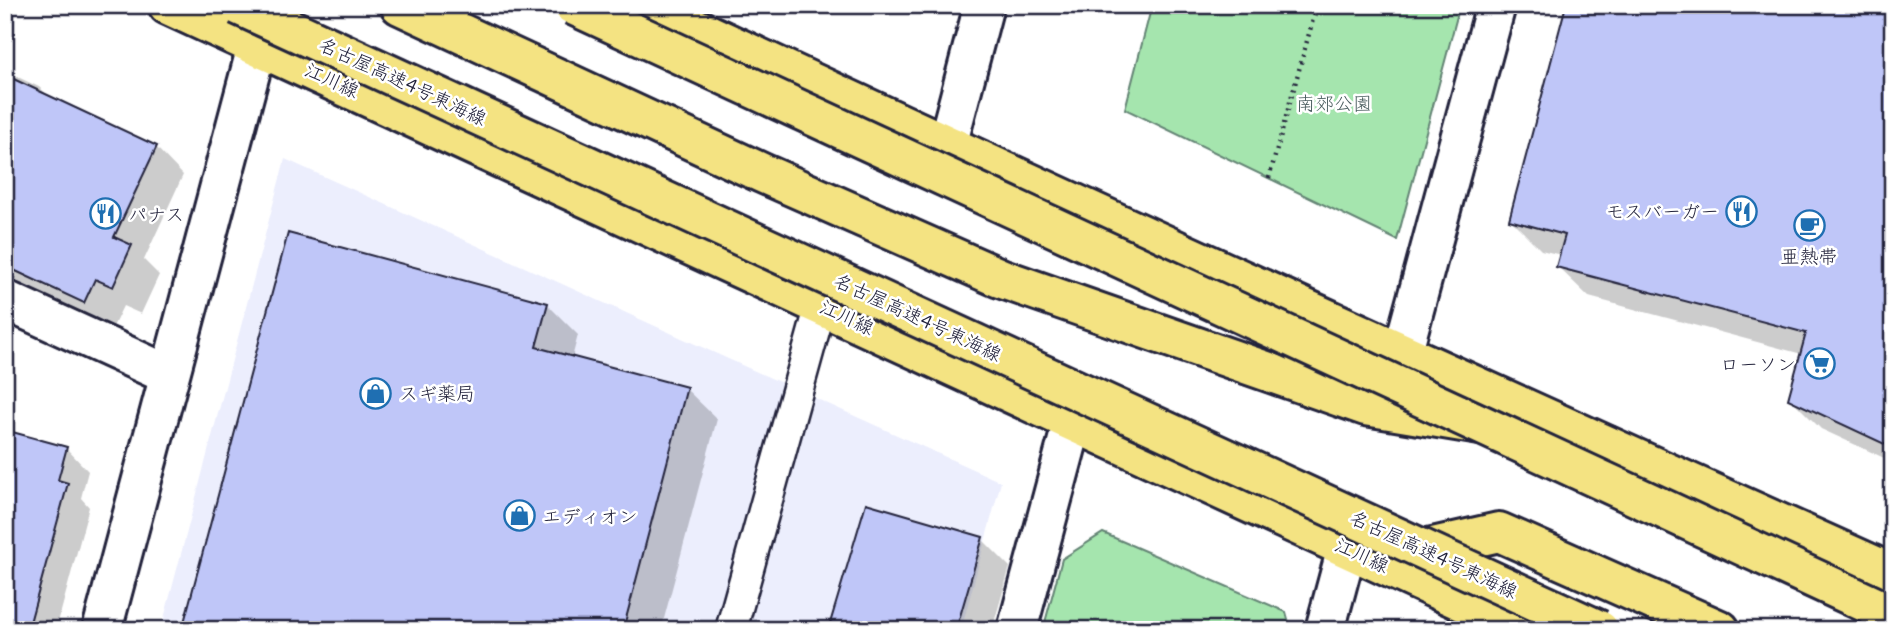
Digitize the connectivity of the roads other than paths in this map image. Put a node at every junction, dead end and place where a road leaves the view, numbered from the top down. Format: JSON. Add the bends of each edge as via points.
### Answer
{"nodes":[{"id":1,"x":168,"y":5,"type":"edge"},
{"id":2,"x":237,"y":5,"type":"edge"},
{"id":3,"x":268,"y":5,"type":"edge"},
{"id":4,"x":400,"y":5,"type":"edge"},
{"id":5,"x":573,"y":5,"type":"edge"},
{"id":6,"x":646,"y":5,"type":"edge"},
{"id":7,"x":984,"y":5,"type":"edge"},
{"id":8,"x":1496,"y":5,"type":"edge"},
{"id":9,"x":257,"y":45,"type":"junction"},
{"id":10,"x":947,"y":146,"type":"junction"},
{"id":11,"x":5,"y":300,"type":"edge"},
{"id":12,"x":821,"y":305,"type":"junction"},
{"id":13,"x":1402,"y":354,"type":"junction"},
{"id":14,"x":169,"y":375,"type":"junction"},
{"id":15,"x":1073,"y":421,"type":"junction"},
{"id":16,"x":1607,"y":446,"type":"junction"},
{"id":17,"x":1347,"y":548,"type":"junction"},
{"id":18,"x":1424,"y":549,"type":"junction"},
{"id":19,"x":1893,"y":574,"type":"edge"},
{"id":20,"x":1893,"y":615,"type":"edge"},
{"id":21,"x":102,"y":630,"type":"edge"},
{"id":22,"x":731,"y":630,"type":"edge"},
{"id":23,"x":1017,"y":630,"type":"edge"},
{"id":24,"x":1325,"y":630,"type":"edge"},
{"id":25,"x":1525,"y":630,"type":"edge"},
{"id":26,"x":1599,"y":630,"type":"edge"},
{"id":27,"x":1720,"y":630,"type":"edge"}],
"edges":[{"from":1,"to":9,"type":"main road","name":"江川線"},
{"from":2,"to":18,"type":"main road","name":"名古屋高速4号東海線","bridge":true},
{"from":3,"to":9,"type":"street"},
{"from":4,"to":16,"type":"main road","via":[[1000,278],[1366,406]]},
{"from":5,"to":20,"type":"main road","bridge":true},
{"from":6,"to":10,"type":"main road"},
{"from":7,"to":10,"type":"street"},
{"from":8,"to":13,"type":"street"},
{"from":9,"to":12,"type":"main road","name":"江川線"},
{"from":9,"to":14,"type":"street"},
{"from":10,"to":13,"type":"main road"},
{"from":11,"to":14,"type":"street"},
{"from":12,"to":15,"type":"main road","name":"江川線"},
{"from":12,"to":22,"type":"lane"},
{"from":13,"to":16,"type":"main road"},
{"from":14,"to":21,"type":"street"},
{"from":15,"to":17,"type":"main road","name":"江川線"},
{"from":15,"to":23,"type":"street"},
{"from":16,"to":19,"type":"main road"},
{"from":17,"to":24,"type":"street"},
{"from":17,"to":25,"type":"main road","name":"江川線"},
{"from":18,"to":26,"type":"main road","name":"名古屋高速4号東海線","bridge":true},
{"from":18,"to":27,"type":"main road","via":[[1499,532]]}]}
